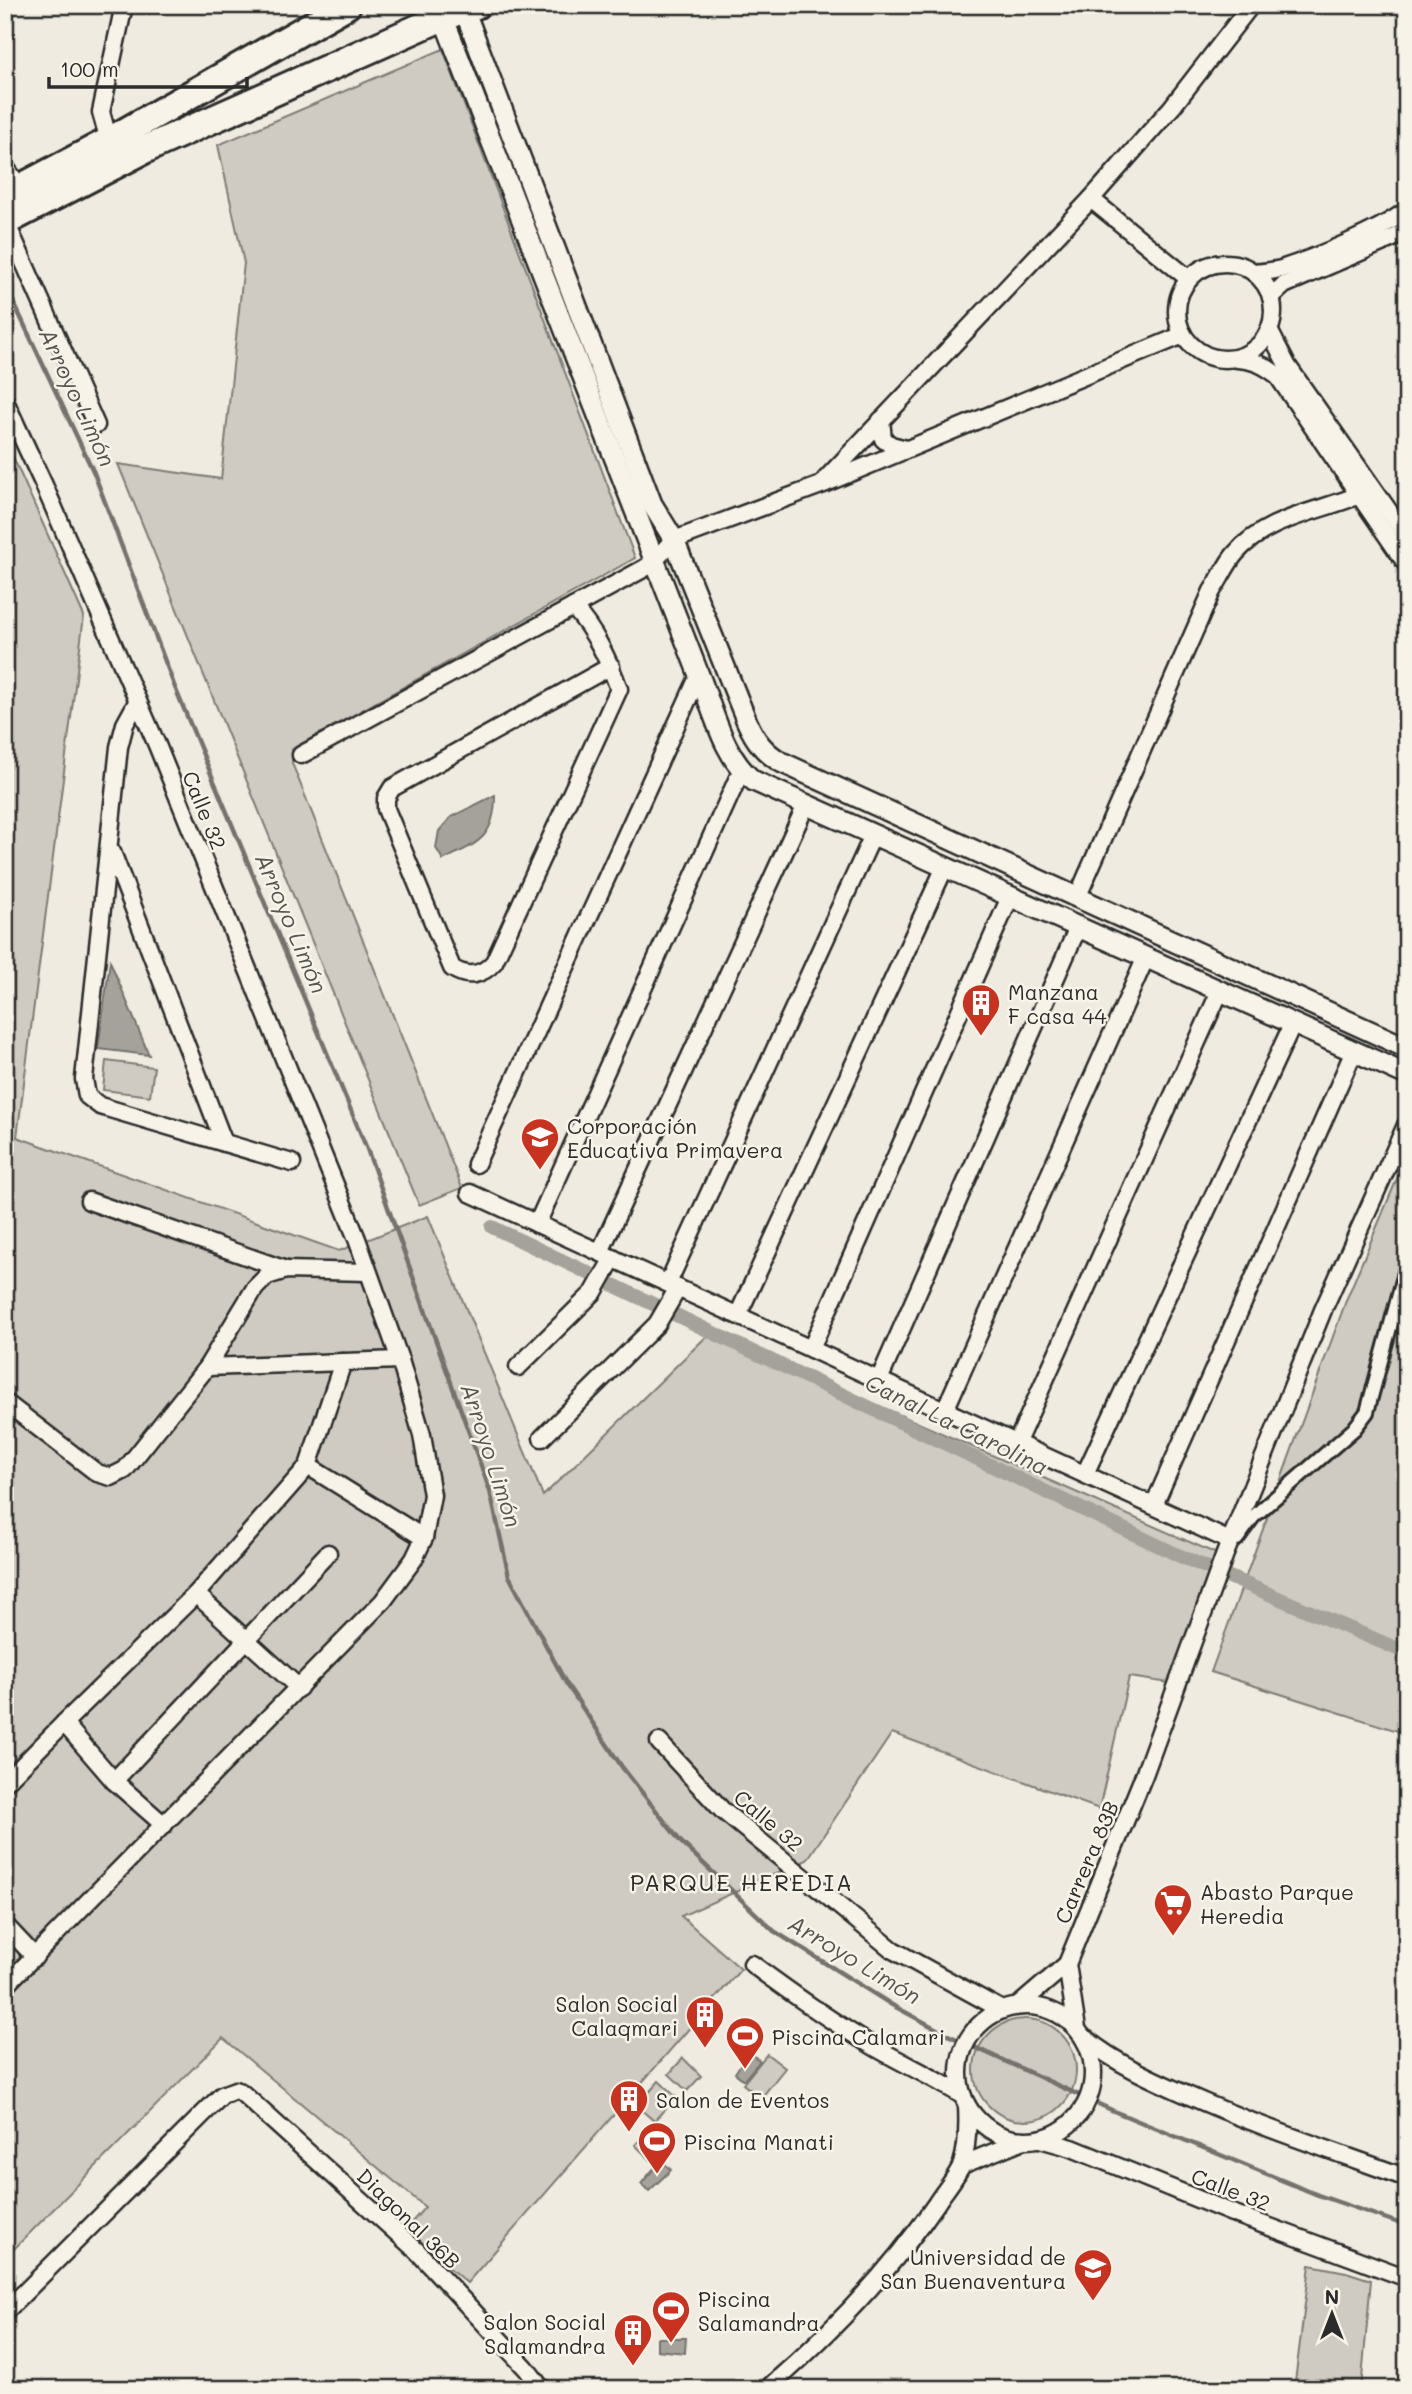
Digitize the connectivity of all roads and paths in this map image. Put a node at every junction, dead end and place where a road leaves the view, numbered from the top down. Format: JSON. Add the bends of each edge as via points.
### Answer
{"nodes":[{"id":1,"x":124,"y":5,"type":"edge"},
{"id":2,"x":347,"y":5,"type":"edge"},
{"id":3,"x":1251,"y":5,"type":"edge"},
{"id":4,"x":457,"y":8,"type":"edge"},
{"id":5,"x":110,"y":141,"type":"junction"},
{"id":6,"x":10,"y":183,"type":"edge"},
{"id":7,"x":1091,"y":199,"type":"junction"},
{"id":8,"x":1407,"y":210,"type":"edge"},
{"id":9,"x":6,"y":222,"type":"edge"},
{"id":10,"x":1407,"y":232,"type":"edge"},
{"id":11,"x":1254,"y":273,"type":"junction"},
{"id":12,"x":1189,"y":279,"type":"junction"},
{"id":13,"x":1271,"y":297,"type":"junction"},
{"id":14,"x":1269,"y":330,"type":"junction"},
{"id":15,"x":1183,"y":335,"type":"junction"},
{"id":16,"x":1234,"y":358,"type":"junction"},
{"id":17,"x":5,"y":401,"type":"edge"},
{"id":18,"x":881,"y":420,"type":"junction"},
{"id":19,"x":96,"y":425,"type":"dead end"},
{"id":20,"x":906,"y":449,"type":"junction"},
{"id":21,"x":821,"y":485,"type":"junction"},
{"id":22,"x":1359,"y":495,"type":"junction"},
{"id":23,"x":1407,"y":537,"type":"edge"},
{"id":24,"x":674,"y":540,"type":"junction"},
{"id":25,"x":655,"y":562,"type":"junction"},
{"id":26,"x":1407,"y":565,"type":"edge"},
{"id":27,"x":573,"y":607,"type":"junction"},
{"id":28,"x":611,"y":666,"type":"junction"},
{"id":29,"x":699,"y":675,"type":"junction"},
{"id":30,"x":137,"y":702,"type":"junction"},
{"id":31,"x":301,"y":755,"type":"dead end"},
{"id":32,"x":741,"y":771,"type":"junction"},
{"id":33,"x":806,"y":805,"type":"junction"},
{"id":34,"x":924,"y":828,"type":"junction"},
{"id":35,"x":873,"y":835,"type":"junction"},
{"id":36,"x":110,"y":847,"type":"junction"},
{"id":37,"x":914,"y":853,"type":"junction"},
{"id":38,"x":944,"y":867,"type":"junction"},
{"id":39,"x":1010,"y":897,"type":"junction"},
{"id":40,"x":1077,"y":898,"type":"junction"},
{"id":41,"x":1078,"y":927,"type":"junction"},
{"id":42,"x":1146,"y":957,"type":"junction"},
{"id":43,"x":1220,"y":991,"type":"junction"},
{"id":44,"x":1293,"y":1023,"type":"junction"},
{"id":45,"x":1407,"y":1048,"type":"edge"},
{"id":46,"x":1354,"y":1051,"type":"junction"},
{"id":47,"x":1407,"y":1074,"type":"edge"},
{"id":48,"x":1407,"y":1123,"type":"edge"},
{"id":49,"x":224,"y":1143,"type":"junction"},
{"id":50,"x":292,"y":1163,"type":"dead end"},
{"id":51,"x":476,"y":1164,"type":"dead end"},
{"id":52,"x":470,"y":1193,"type":"dead end"},
{"id":53,"x":89,"y":1201,"type":"dead end"},
{"id":54,"x":537,"y":1224,"type":"junction"},
{"id":55,"x":606,"y":1255,"type":"junction"},
{"id":56,"x":1407,"y":1265,"type":"edge"},
{"id":57,"x":286,"y":1270,"type":"junction"},
{"id":58,"x":367,"y":1272,"type":"junction"},
{"id":59,"x":673,"y":1286,"type":"junction"},
{"id":60,"x":738,"y":1315,"type":"junction"},
{"id":61,"x":811,"y":1349,"type":"junction"},
{"id":62,"x":400,"y":1360,"type":"junction"},
{"id":63,"x":343,"y":1362,"type":"junction"},
{"id":64,"x":207,"y":1367,"type":"junction"},
{"id":65,"x":518,"y":1367,"type":"dead end"},
{"id":66,"x":879,"y":1380,"type":"junction"},
{"id":67,"x":5,"y":1402,"type":"edge"},
{"id":68,"x":945,"y":1410,"type":"junction"},
{"id":69,"x":542,"y":1438,"type":"dead end"},
{"id":70,"x":1017,"y":1443,"type":"junction"},
{"id":71,"x":308,"y":1465,"type":"junction"},
{"id":72,"x":1085,"y":1474,"type":"junction"},
{"id":73,"x":1154,"y":1505,"type":"junction"},
{"id":74,"x":424,"y":1538,"type":"junction"},
{"id":75,"x":1227,"y":1548,"type":"junction"},
{"id":76,"x":328,"y":1553,"type":"dead end"},
{"id":77,"x":196,"y":1594,"type":"junction"},
{"id":78,"x":247,"y":1641,"type":"junction"},
{"id":79,"x":299,"y":1688,"type":"junction"},
{"id":80,"x":64,"y":1723,"type":"junction"},
{"id":81,"x":659,"y":1742,"type":"dead end"},
{"id":82,"x":114,"y":1780,"type":"junction"},
{"id":83,"x":5,"y":1783,"type":"edge"},
{"id":84,"x":164,"y":1825,"type":"junction"},
{"id":85,"x":5,"y":1925,"type":"edge"},
{"id":86,"x":35,"y":1957,"type":"junction"},
{"id":87,"x":752,"y":1964,"type":"dead end"},
{"id":88,"x":1067,"y":1964,"type":"junction"},
{"id":89,"x":5,"y":1986,"type":"edge"},
{"id":90,"x":1010,"y":2008,"type":"junction"},
{"id":91,"x":1080,"y":2033,"type":"junction"},
{"id":92,"x":965,"y":2101,"type":"junction"},
{"id":93,"x":1040,"y":2139,"type":"junction"},
{"id":94,"x":1023,"y":2141,"type":"junction"},
{"id":95,"x":962,"y":2165,"type":"junction"},
{"id":96,"x":1407,"y":2178,"type":"edge"},
{"id":97,"x":1407,"y":2278,"type":"edge"},
{"id":98,"x":5,"y":2312,"type":"edge"},
{"id":99,"x":542,"y":2389,"type":"edge"},
{"id":100,"x":767,"y":2389,"type":"edge"}],
"edges":[{"from":1,"to":5,"type":"street","via":[[101,111]]},
{"from":2,"to":5,"type":"highway"},
{"from":3,"to":7,"type":"street","via":[[1181,96]]},
{"from":4,"to":9,"type":"highway","via":[[146,149]]},
{"from":4,"to":24,"type":"street","via":[[652,504]]},
{"from":4,"to":25,"type":"street"},
{"from":5,"to":6,"type":"highway"},
{"from":7,"to":12,"type":"street"},
{"from":7,"to":18,"type":"street"},
{"from":8,"to":11,"type":"street","via":[[1312,257]]},
{"from":9,"to":19,"type":"street"},
{"from":10,"to":13,"type":"street","via":[[1284,285]]},
{"from":11,"to":12,"type":"street","via":[[1235,264],[1215,264]]},
{"from":11,"to":13,"type":"street"},
{"from":12,"to":15,"type":"street","via":[[1177,306]]},
{"from":13,"to":14,"type":"street"},
{"from":14,"to":16,"type":"street","via":[[1253,351]]},
{"from":14,"to":23,"type":"street","via":[[1287,365]]},
{"from":15,"to":16,"type":"street","via":[[1205,355]]},
{"from":15,"to":20,"type":"street"},
{"from":16,"to":22,"type":"street","via":[[1251,359],[1277,375]]},
{"from":17,"to":30,"type":"street","name":"Calle 32"},
{"from":18,"to":20,"type":"street","via":[[883,439]]},
{"from":18,"to":21,"type":"street"},
{"from":20,"to":21,"type":"street"},
{"from":21,"to":24,"type":"street"},
{"from":22,"to":26,"type":"street"},
{"from":22,"to":40,"type":"street","via":[[1292,517],[1255,535],[1235,554],[1212,591]]},
{"from":24,"to":25,"type":"street"},
{"from":24,"to":34,"type":"street","via":[[758,743],[780,762]]},
{"from":25,"to":27,"type":"street"},
{"from":25,"to":29,"type":"street"},
{"from":27,"to":28,"type":"street","via":[[589,624]]},
{"from":27,"to":31,"type":"street"},
{"from":28,"to":28,"type":"street","via":[[388,792],[386,809],[456,971],[478,974],[494,962],[619,689]]},
{"from":29,"to":32,"type":"street"},
{"from":29,"to":51,"type":"street"},
{"from":30,"to":36,"type":"street","via":[[119,747]]},
{"from":30,"to":58,"type":"street","name":"Calle 32"},
{"from":32,"to":33,"type":"street"},
{"from":32,"to":54,"type":"street"},
{"from":33,"to":35,"type":"street"},
{"from":33,"to":55,"type":"street"},
{"from":34,"to":37,"type":"street"},
{"from":34,"to":40,"type":"street"},
{"from":35,"to":37,"type":"street"},
{"from":35,"to":59,"type":"street"},
{"from":36,"to":49,"type":"street"},
{"from":36,"to":49,"type":"street","via":[[85,1079],[87,1097],[100,1106]]},
{"from":37,"to":38,"type":"street"},
{"from":38,"to":39,"type":"street"},
{"from":38,"to":60,"type":"street"},
{"from":39,"to":41,"type":"street"},
{"from":39,"to":61,"type":"street"},
{"from":40,"to":45,"type":"street"},
{"from":41,"to":42,"type":"street"},
{"from":41,"to":66,"type":"street"},
{"from":42,"to":43,"type":"street"},
{"from":42,"to":68,"type":"street"},
{"from":43,"to":44,"type":"street"},
{"from":43,"to":70,"type":"street"},
{"from":44,"to":46,"type":"street"},
{"from":44,"to":72,"type":"street"},
{"from":46,"to":47,"type":"street"},
{"from":46,"to":73,"type":"street"},
{"from":48,"to":75,"type":"street","name":"Carrera 83B","via":[[1323,1310]]},
{"from":49,"to":50,"type":"street"},
{"from":52,"to":54,"type":"street"},
{"from":53,"to":57,"type":"street"},
{"from":54,"to":55,"type":"street"},
{"from":55,"to":59,"type":"street"},
{"from":55,"to":65,"type":"street","via":[[604,1275],[594,1292]]},
{"from":56,"to":75,"type":"street","via":[[1367,1412],[1354,1429],[1253,1517]]},
{"from":57,"to":58,"type":"street"},
{"from":57,"to":64,"type":"street","via":[[267,1276],[255,1288]]},
{"from":58,"to":62,"type":"street","name":"Calle 32"},
{"from":59,"to":60,"type":"street"},
{"from":59,"to":69,"type":"street","via":[[657,1324]]},
{"from":60,"to":61,"type":"street"},
{"from":61,"to":66,"type":"street"},
{"from":62,"to":63,"type":"street"},
{"from":62,"to":74,"type":"street","name":"Calle 32","via":[[422,1434],[432,1494]]},
{"from":63,"to":64,"type":"street"},
{"from":63,"to":71,"type":"street"},
{"from":64,"to":67,"type":"street","via":[[125,1470],[111,1477],[97,1473]]},
{"from":66,"to":68,"type":"street"},
{"from":68,"to":70,"type":"street"},
{"from":70,"to":72,"type":"street"},
{"from":71,"to":74,"type":"street"},
{"from":71,"to":77,"type":"street"},
{"from":72,"to":73,"type":"street"},
{"from":73,"to":75,"type":"street"},
{"from":74,"to":79,"type":"street","name":"Calle 32","via":[[383,1601]]},
{"from":75,"to":88,"type":"street","name":"Carrera 83B","via":[[1144,1775]]},
{"from":76,"to":78,"type":"street"},
{"from":77,"to":78,"type":"street"},
{"from":77,"to":80,"type":"street"},
{"from":78,"to":79,"type":"street"},
{"from":78,"to":82,"type":"street"},
{"from":79,"to":84,"type":"street","name":"Calle 32"},
{"from":80,"to":82,"type":"street"},
{"from":80,"to":83,"type":"street"},
{"from":81,"to":90,"type":"street","name":"Calle 32","via":[[722,1810],[893,1950]]},
{"from":82,"to":84,"type":"street"},
{"from":84,"to":86,"type":"street","name":"Calle 32"},
{"from":85,"to":86,"type":"street"},
{"from":86,"to":89,"type":"street","name":"Calle 32"},
{"from":87,"to":92,"type":"street","via":[[811,2008],[928,2074]]},
{"from":88,"to":90,"type":"street"},
{"from":88,"to":91,"type":"street"},
{"from":90,"to":91,"type":"street","via":[[1051,2010]]},
{"from":90,"to":92,"type":"street","via":[[988,2018],[966,2042],[959,2074]]},
{"from":91,"to":93,"type":"street","via":[[1094,2067],[1090,2096],[1076,2120]]},
{"from":91,"to":96,"type":"street","via":[[1132,2070],[1218,2108]]},
{"from":92,"to":94,"type":"street","via":[[990,2130]]},
{"from":92,"to":95,"type":"street","via":[[967,2139]]},
{"from":93,"to":94,"type":"street"},
{"from":93,"to":97,"type":"street","name":"Calle 32"},
{"from":94,"to":95,"type":"street"},
{"from":95,"to":100,"type":"street","via":[[910,2241],[859,2301]]},
{"from":98,"to":99,"type":"street","name":"Diagonal 36B","via":[[222,2095],[235,2090],[417,2251]]}]}
